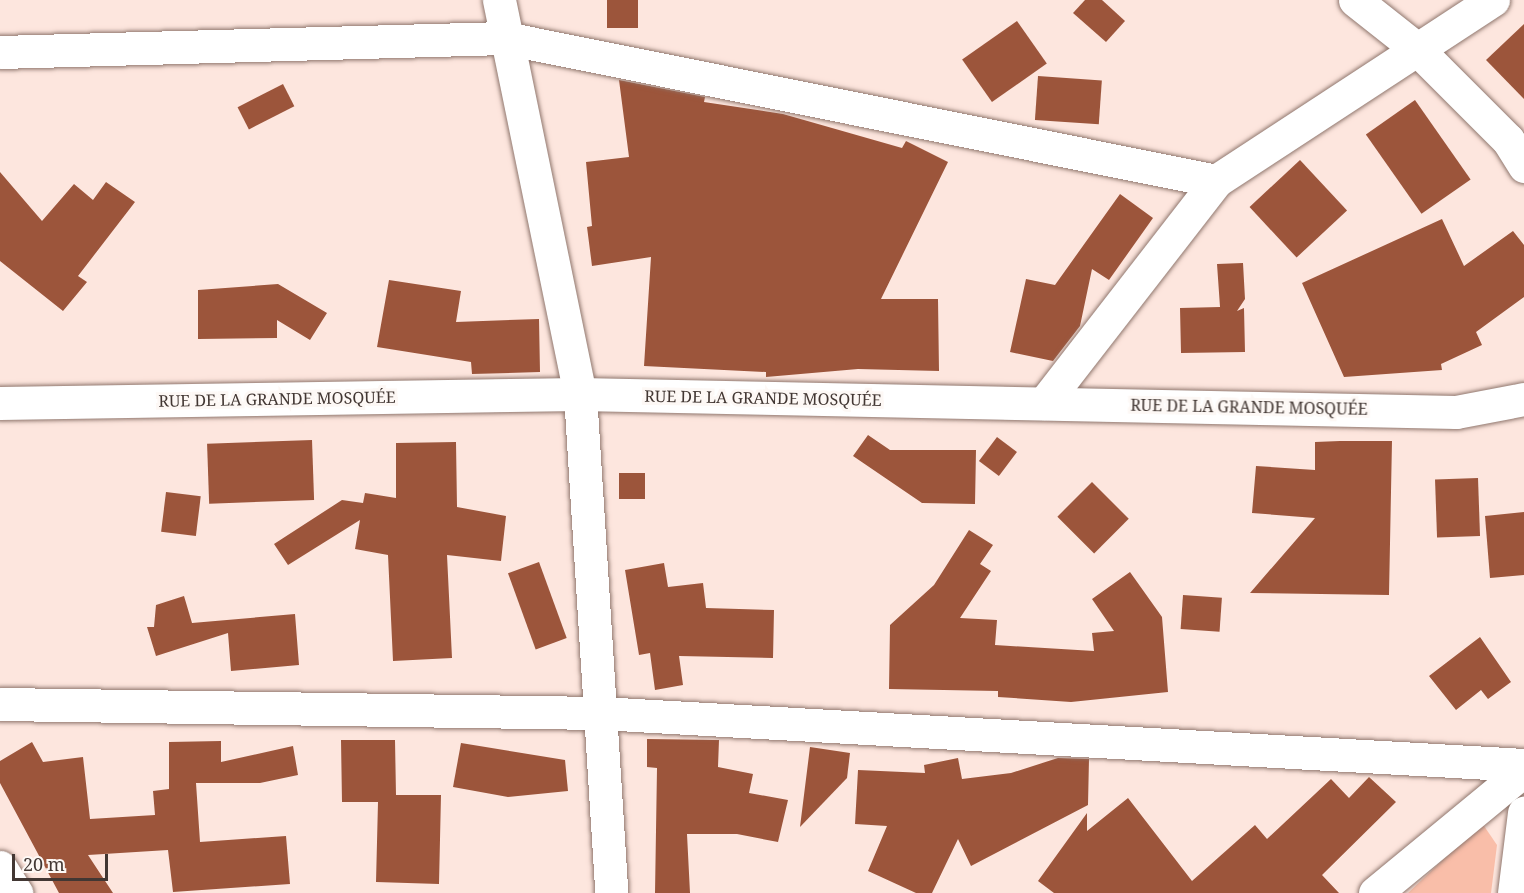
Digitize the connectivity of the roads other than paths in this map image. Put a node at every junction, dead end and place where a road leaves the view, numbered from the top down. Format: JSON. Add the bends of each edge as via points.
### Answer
{"nodes":[{"id":1,"x":499,"y":0,"type":"edge"},
{"id":2,"x":1355,"y":0,"type":"edge"},
{"id":3,"x":1493,"y":0,"type":"edge"},
{"id":4,"x":505,"y":38,"type":"junction"},
{"id":5,"x":1417,"y":49,"type":"junction"},
{"id":6,"x":0,"y":52,"type":"edge"},
{"id":7,"x":1524,"y":166,"type":"edge"},
{"id":8,"x":1216,"y":181,"type":"junction"},
{"id":9,"x":580,"y":394,"type":"junction"},
{"id":10,"x":1524,"y":399,"type":"edge"},
{"id":11,"x":0,"y":403,"type":"edge"},
{"id":12,"x":1044,"y":403,"type":"junction"},
{"id":13,"x":0,"y":704,"type":"edge"},
{"id":14,"x":600,"y":712,"type":"junction"},
{"id":15,"x":1524,"y":765,"type":"edge"},
{"id":16,"x":1524,"y":770,"type":"edge"},
{"id":17,"x":1524,"y":813,"type":"edge"},
{"id":18,"x":0,"y":867,"type":"edge"},
{"id":19,"x":16,"y":893,"type":"edge"},
{"id":20,"x":611,"y":893,"type":"edge"},
{"id":21,"x":1375,"y":893,"type":"edge"},
{"id":22,"x":1514,"y":893,"type":"edge"}],
"edges":[{"from":1,"to":4,"type":"street"},
{"from":2,"to":5,"type":"street"},
{"from":3,"to":5,"type":"street"},
{"from":4,"to":6,"type":"street"},
{"from":4,"to":8,"type":"street"},
{"from":4,"to":9,"type":"street"},
{"from":5,"to":7,"type":"street","via":[[1508,140]]},
{"from":5,"to":8,"type":"street"},
{"from":8,"to":12,"type":"street"},
{"from":9,"to":11,"type":"street","name":"RUE DE LA GRANDE MOSQUÉE"},
{"from":9,"to":12,"type":"street","name":"RUE DE LA GRANDE MOSQUÉE"},
{"from":9,"to":14,"type":"street"},
{"from":10,"to":12,"type":"street","name":"RUE DE LA GRANDE MOSQUÉE","via":[[1456,412]]},
{"from":13,"to":14,"type":"street"},
{"from":14,"to":15,"type":"street"},
{"from":14,"to":20,"type":"street"},
{"from":16,"to":21,"type":"street"},
{"from":17,"to":22,"type":"street"},
{"from":18,"to":19,"type":"street"}]}
